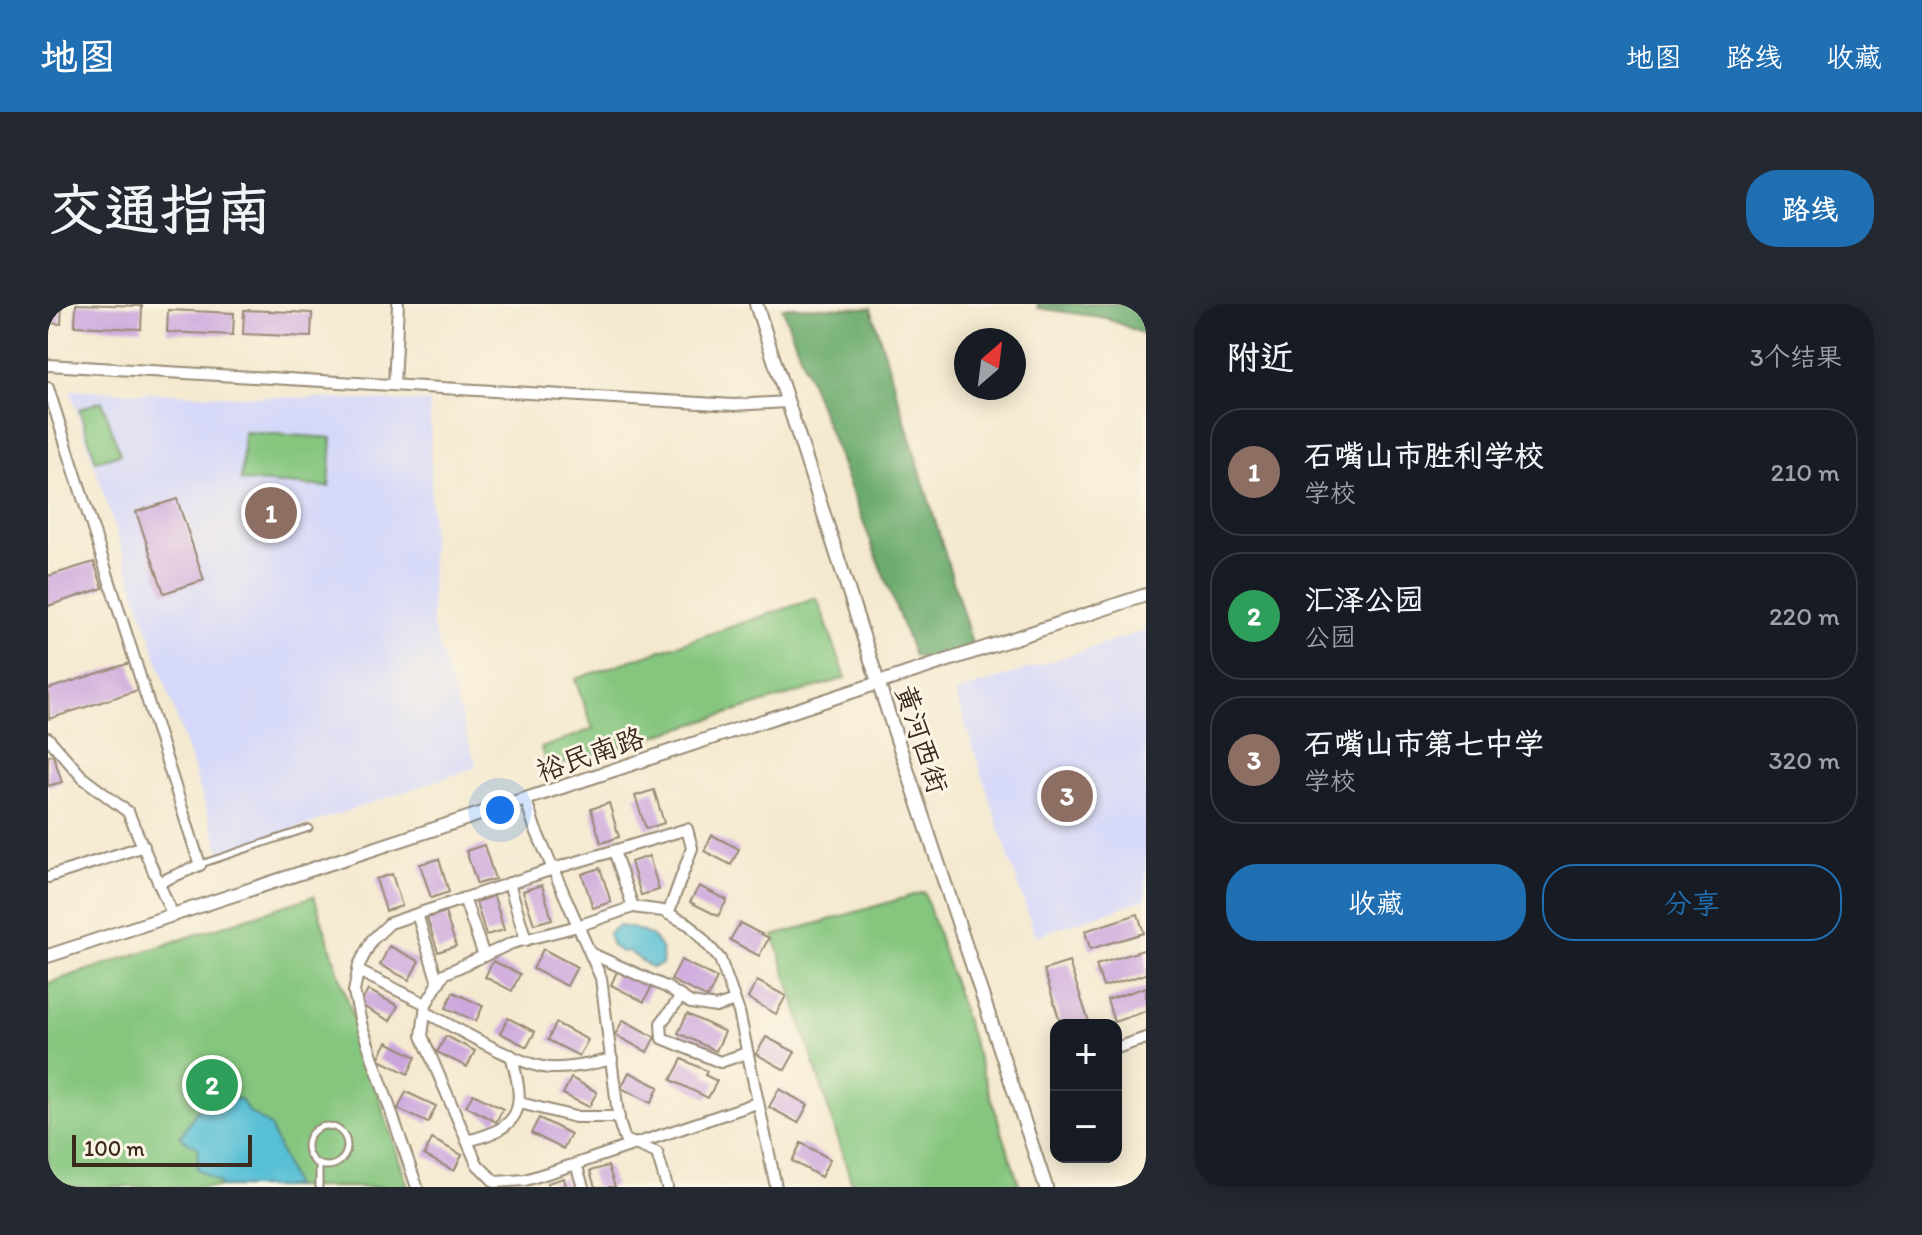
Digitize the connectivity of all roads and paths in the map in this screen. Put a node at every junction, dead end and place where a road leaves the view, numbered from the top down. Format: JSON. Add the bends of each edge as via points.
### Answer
{"nodes":[{"id":1,"x":398,"y":304,"type":"edge"},
{"id":2,"x":756,"y":304,"type":"edge"},
{"id":3,"x":48,"y":365,"type":"edge"},
{"id":4,"x":394,"y":385,"type":"junction"},
{"id":5,"x":48,"y":388,"type":"edge"},
{"id":6,"x":787,"y":402,"type":"junction"},
{"id":7,"x":1146,"y":595,"type":"edge"},
{"id":8,"x":878,"y":682,"type":"junction"},
{"id":9,"x":48,"y":738,"type":"edge"},
{"id":10,"x":526,"y":800,"type":"junction"},
{"id":11,"x":309,"y":828,"type":"dead end"},
{"id":12,"x":144,"y":846,"type":"junction"},
{"id":13,"x":614,"y":851,"type":"junction"},
{"id":14,"x":200,"y":865,"type":"junction"},
{"id":15,"x":553,"y":869,"type":"junction"},
{"id":16,"x":48,"y":877,"type":"edge"},
{"id":17,"x":160,"y":882,"type":"junction"},
{"id":18,"x":509,"y":883,"type":"junction"},
{"id":19,"x":464,"y":898,"type":"junction"},
{"id":20,"x":633,"y":907,"type":"junction"},
{"id":21,"x":417,"y":914,"type":"junction"},
{"id":22,"x":668,"y":914,"type":"junction"},
{"id":23,"x":173,"y":916,"type":"junction"},
{"id":24,"x":578,"y":926,"type":"junction"},
{"id":25,"x":526,"y":940,"type":"junction"},
{"id":26,"x":590,"y":953,"type":"junction"},
{"id":27,"x":48,"y":956,"type":"edge"},
{"id":28,"x":484,"y":956,"type":"junction"},
{"id":29,"x":358,"y":971,"type":"junction"},
{"id":30,"x":438,"y":983,"type":"junction"},
{"id":31,"x":681,"y":997,"type":"junction"},
{"id":32,"x":735,"y":1001,"type":"junction"},
{"id":33,"x":425,"y":1008,"type":"junction"},
{"id":34,"x":1146,"y":1038,"type":"edge"},
{"id":35,"x":1122,"y":1046,"type":"edge"},
{"id":36,"x":747,"y":1053,"type":"junction"},
{"id":37,"x":511,"y":1055,"type":"junction"},
{"id":38,"x":612,"y":1059,"type":"junction"},
{"id":39,"x":520,"y":1103,"type":"junction"},
{"id":40,"x":757,"y":1103,"type":"junction"},
{"id":41,"x":619,"y":1117,"type":"junction"},
{"id":42,"x":467,"y":1141,"type":"junction"},
{"id":43,"x":637,"y":1146,"type":"junction"},
{"id":44,"x":576,"y":1164,"type":"junction"},
{"id":45,"x":319,"y":1165,"type":"junction"},
{"id":46,"x":484,"y":1171,"type":"junction"},
{"id":47,"x":319,"y":1187,"type":"edge"},
{"id":48,"x":417,"y":1187,"type":"edge"},
{"id":49,"x":489,"y":1187,"type":"edge"},
{"id":50,"x":583,"y":1187,"type":"edge"},
{"id":51,"x":667,"y":1187,"type":"edge"},
{"id":52,"x":776,"y":1187,"type":"edge"},
{"id":53,"x":1046,"y":1187,"type":"edge"}],
"edges":[{"from":1,"to":4,"type":"street"},
{"from":2,"to":6,"type":"street","name":"黄河西街"},
{"from":3,"to":4,"type":"street"},
{"from":4,"to":6,"type":"street","via":[[734,405]]},
{"from":5,"to":14,"type":"street"},
{"from":6,"to":8,"type":"street","name":"黄河西街"},
{"from":7,"to":8,"type":"street","name":"裕民南路"},
{"from":8,"to":10,"type":"street","name":"裕民南路"},
{"from":8,"to":53,"type":"street","name":"黄河西街"},
{"from":9,"to":12,"type":"street","via":[[83,778],[128,812]]},
{"from":10,"to":15,"type":"street"},
{"from":10,"to":23,"type":"street","name":"裕民南路"},
{"from":11,"to":14,"type":"lane"},
{"from":12,"to":16,"type":"street"},
{"from":12,"to":17,"type":"street"},
{"from":13,"to":15,"type":"street"},
{"from":13,"to":20,"type":"street"},
{"from":13,"to":22,"type":"street","via":[[687,829],[692,848]]},
{"from":14,"to":17,"type":"street"},
{"from":15,"to":18,"type":"street"},
{"from":15,"to":24,"type":"street"},
{"from":17,"to":23,"type":"street"},
{"from":18,"to":19,"type":"street"},
{"from":18,"to":25,"type":"street"},
{"from":19,"to":21,"type":"street"},
{"from":19,"to":28,"type":"street"},
{"from":20,"to":22,"type":"street"},
{"from":20,"to":24,"type":"street"},
{"from":21,"to":29,"type":"street","via":[[390,923],[372,940]]},
{"from":21,"to":30,"type":"street"},
{"from":22,"to":32,"type":"street","via":[[690,925],[720,959]]},
{"from":23,"to":27,"type":"street","name":"裕民南路"},
{"from":24,"to":25,"type":"street"},
{"from":24,"to":26,"type":"street"},
{"from":25,"to":28,"type":"street"},
{"from":26,"to":31,"type":"street"},
{"from":26,"to":38,"type":"street","via":[[601,978]]},
{"from":28,"to":30,"type":"street","via":[[444,974]]},
{"from":29,"to":33,"type":"street"},
{"from":29,"to":48,"type":"street","via":[[354,992],[362,1027]]},
{"from":30,"to":33,"type":"street"},
{"from":31,"to":32,"type":"street","via":[[716,1007]]},
{"from":31,"to":36,"type":"street","via":[[661,1023],[662,1038],[720,1062]]},
{"from":32,"to":36,"type":"street"},
{"from":33,"to":37,"type":"street"},
{"from":33,"to":42,"type":"street","via":[[422,1036]]},
{"from":34,"to":35,"type":"street"},
{"from":36,"to":40,"type":"street"},
{"from":37,"to":38,"type":"street","via":[[547,1068]]},
{"from":37,"to":39,"type":"street"},
{"from":38,"to":41,"type":"street"},
{"from":39,"to":41,"type":"street","via":[[575,1117]]},
{"from":39,"to":42,"type":"street","via":[[509,1125]]},
{"from":40,"to":43,"type":"street"},
{"from":40,"to":52,"type":"street"},
{"from":41,"to":43,"type":"street","via":[[625,1140]]},
{"from":42,"to":46,"type":"street"},
{"from":43,"to":44,"type":"street"},
{"from":43,"to":51,"type":"street","via":[[657,1153]]},
{"from":44,"to":46,"type":"street","via":[[525,1180],[495,1182]]},
{"from":44,"to":50,"type":"street"},
{"from":45,"to":45,"type":"lane","via":[[338,1164],[347,1151],[345,1135],[332,1126],[316,1128],[307,1141],[309,1156]]},
{"from":45,"to":47,"type":"lane"},
{"from":46,"to":49,"type":"street"}]}
